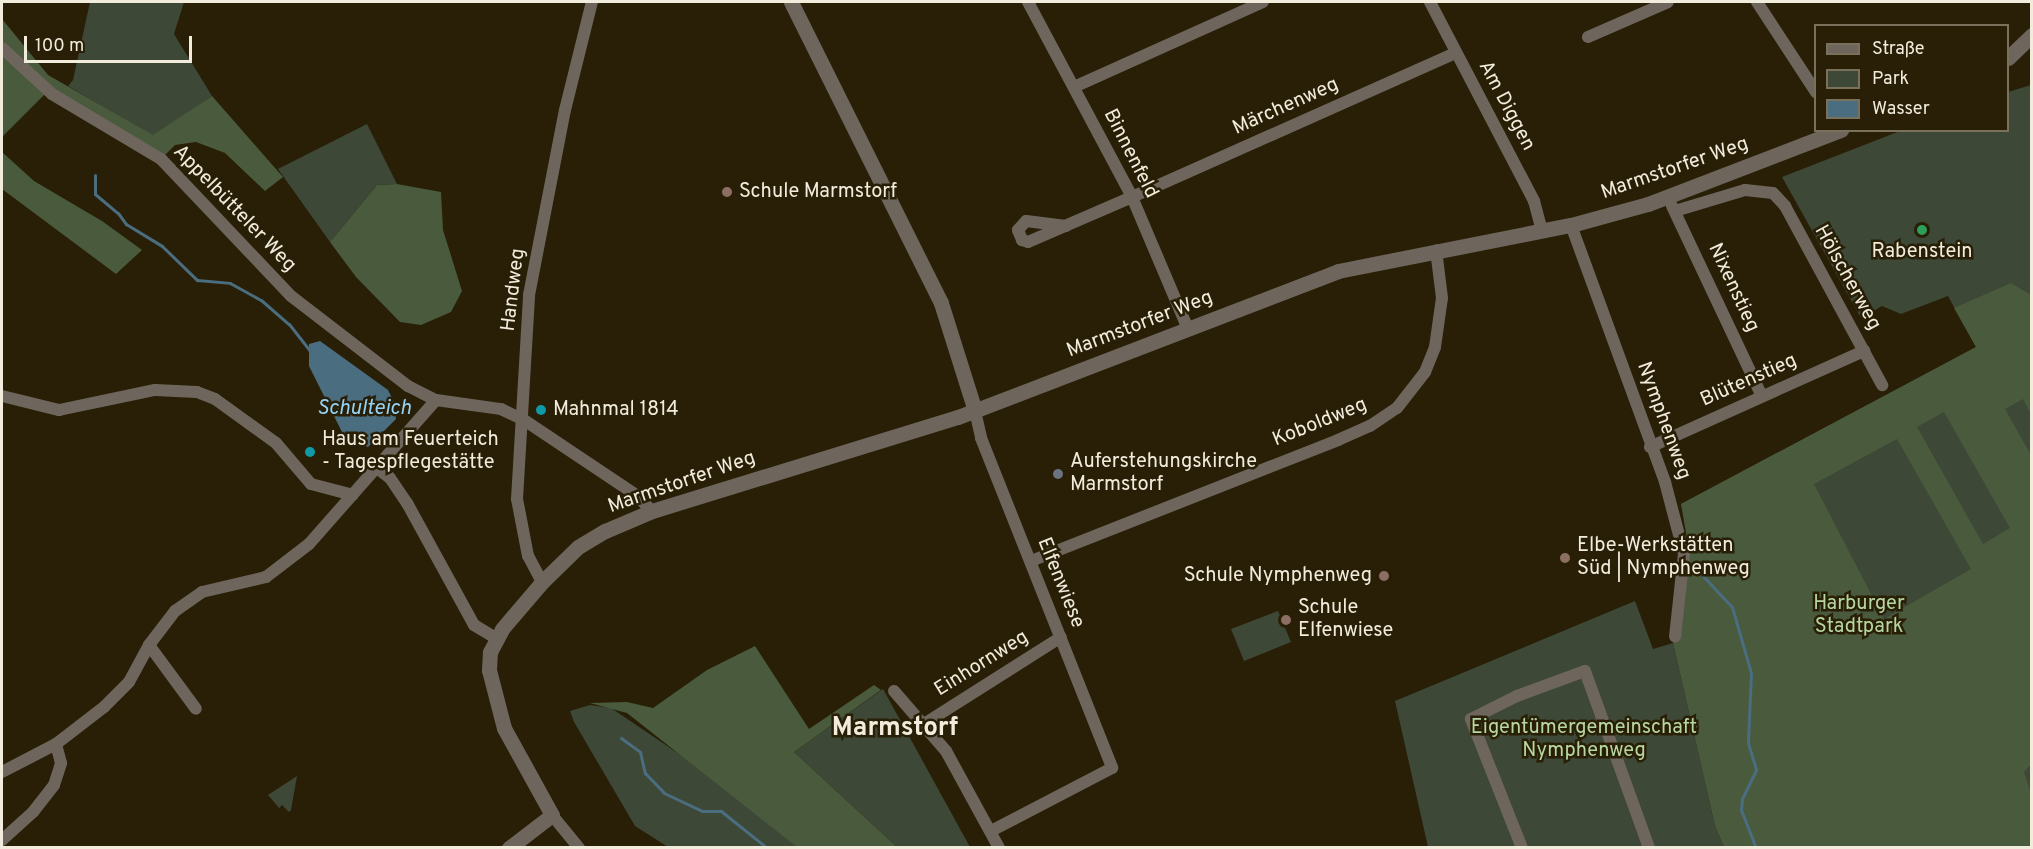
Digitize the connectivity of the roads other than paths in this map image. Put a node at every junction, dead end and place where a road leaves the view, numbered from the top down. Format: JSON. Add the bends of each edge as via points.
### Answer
{"nodes":[{"id":1,"x":591,"y":2,"type":"edge"},
{"id":2,"x":791,"y":2,"type":"edge"},
{"id":3,"x":1028,"y":2,"type":"edge"},
{"id":4,"x":1263,"y":2,"type":"edge"},
{"id":5,"x":1430,"y":2,"type":"edge"},
{"id":6,"x":1668,"y":2,"type":"edge"},
{"id":7,"x":1756,"y":2,"type":"edge"},
{"id":8,"x":2031,"y":34,"type":"edge"},
{"id":9,"x":1588,"y":37,"type":"dead end"},
{"id":10,"x":2,"y":48,"type":"edge"},
{"id":11,"x":1455,"y":53,"type":"junction"},
{"id":12,"x":2009,"y":56,"type":"edge"},
{"id":13,"x":1074,"y":87,"type":"junction"},
{"id":14,"x":1814,"y":90,"type":"edge"},
{"id":15,"x":1838,"y":132,"type":"edge"},
{"id":16,"x":1773,"y":193,"type":"joint"},
{"id":17,"x":1668,"y":196,"type":"junction"},
{"id":18,"x":1132,"y":197,"type":"junction"},
{"id":19,"x":1675,"y":211,"type":"junction"},
{"id":20,"x":1571,"y":225,"type":"junction"},
{"id":21,"x":1066,"y":226,"type":"dead end"},
{"id":22,"x":1542,"y":230,"type":"junction"},
{"id":23,"x":1436,"y":250,"type":"junction"},
{"id":24,"x":1188,"y":329,"type":"junction"},
{"id":25,"x":1864,"y":351,"type":"junction"},
{"id":26,"x":1882,"y":385,"type":"dead end"},
{"id":27,"x":2,"y":396,"type":"edge"},
{"id":28,"x":1762,"y":396,"type":"junction"},
{"id":29,"x":436,"y":400,"type":"junction"},
{"id":30,"x":975,"y":411,"type":"junction"},
{"id":31,"x":524,"y":420,"type":"junction"},
{"id":32,"x":1650,"y":447,"type":"junction"},
{"id":33,"x":376,"y":468,"type":"junction"},
{"id":34,"x":353,"y":495,"type":"junction"},
{"id":35,"x":652,"y":511,"type":"junction"},
{"id":36,"x":1030,"y":561,"type":"junction"},
{"id":37,"x":542,"y":582,"type":"junction"},
{"id":38,"x":1061,"y":637,"type":"junction"},
{"id":39,"x":1676,"y":637,"type":"dead end"},
{"id":40,"x":496,"y":638,"type":"junction"},
{"id":41,"x":149,"y":645,"type":"junction"},
{"id":42,"x":894,"y":691,"type":"dead end"},
{"id":43,"x":196,"y":709,"type":"dead end"},
{"id":44,"x":924,"y":724,"type":"junction"},
{"id":45,"x":56,"y":744,"type":"junction"},
{"id":46,"x":2,"y":772,"type":"edge"},
{"id":47,"x":552,"y":815,"type":"junction"},
{"id":48,"x":991,"y":831,"type":"junction"},
{"id":49,"x":2,"y":840,"type":"edge"},
{"id":50,"x":509,"y":848,"type":"edge"},
{"id":51,"x":579,"y":848,"type":"edge"},
{"id":52,"x":999,"y":848,"type":"edge"},
{"id":53,"x":1522,"y":848,"type":"edge"},
{"id":54,"x":1649,"y":848,"type":"edge"}],
"edges":[{"from":1,"to":31,"type":"street","name":"Handweg","via":[[564,114],[529,295]]},
{"from":2,"to":30,"type":"street","via":[[941,303]]},
{"from":3,"to":13,"type":"street","name":"Binnenfeld"},
{"from":4,"to":13,"type":"street"},
{"from":5,"to":11,"type":"street","name":"Am Diggen"},
{"from":6,"to":9,"type":"street"},
{"from":7,"to":14,"type":"street"},
{"from":8,"to":12,"type":"street"},
{"from":10,"to":29,"type":"street","name":"Appelbütteler Weg","via":[[52,94],[161,159],[291,296],[408,386]]},
{"from":11,"to":18,"type":"street","name":"Märchenweg"},
{"from":11,"to":22,"type":"street","name":"Am Diggen","via":[[1534,201]]},
{"from":13,"to":18,"type":"street","name":"Binnenfeld"},
{"from":15,"to":17,"type":"street","name":"Marmstorfer Weg"},
{"from":16,"to":19,"type":"street","name":"Marmstorfer Weg","via":[[1745,190]]},
{"from":16,"to":25,"type":"street","name":"Hölscherweg","via":[[1785,206]]},
{"from":17,"to":19,"type":"street","name":"Nixenstieg"},
{"from":17,"to":20,"type":"street","name":"Marmstorfer Weg"},
{"from":18,"to":21,"type":"street","name":"Märchenweg"},
{"from":18,"to":24,"type":"street","name":"Binnenfeld"},
{"from":19,"to":28,"type":"street","name":"Nixenstieg"},
{"from":20,"to":22,"type":"street","name":"Marmstorfer Weg"},
{"from":20,"to":32,"type":"street","name":"Nymphenweg"},
{"from":22,"to":23,"type":"street","name":"Marmstorfer Weg"},
{"from":23,"to":24,"type":"street","name":"Marmstorfer Weg","via":[[1338,271]]},
{"from":23,"to":36,"type":"street","name":"Koboldweg","via":[[1442,298],[1435,347],[1425,372],[1397,408],[1338,440]]},
{"from":24,"to":30,"type":"street","name":"Marmstorfer Weg"},
{"from":25,"to":26,"type":"street","name":"Hölscherweg"},
{"from":25,"to":28,"type":"street","name":"Blütenstieg"},
{"from":27,"to":34,"type":"street","via":[[59,410],[155,390],[197,392],[215,399],[276,443],[311,484]]},
{"from":28,"to":32,"type":"street","name":"Blütenstieg"},
{"from":29,"to":31,"type":"street","name":"Appelbütteler Weg","via":[[501,409]]},
{"from":29,"to":33,"type":"street"},
{"from":30,"to":35,"type":"street","name":"Marmstorfer Weg"},
{"from":30,"to":36,"type":"street","name":"Elfenwiese","via":[[977,427]]},
{"from":31,"to":35,"type":"street","name":"Appelbütteler Weg","via":[[636,495]]},
{"from":31,"to":37,"type":"street","name":"Handweg","via":[[517,498],[528,556]]},
{"from":32,"to":39,"type":"street","name":"Nymphenweg","via":[[1665,482],[1684,554]]},
{"from":33,"to":34,"type":"street"},
{"from":33,"to":40,"type":"street","via":[[390,478],[408,503],[474,625]]},
{"from":34,"to":41,"type":"street","via":[[309,544],[278,569],[266,577],[202,592],[175,611]]},
{"from":35,"to":37,"type":"street","name":"Marmstorfer Weg","via":[[592,538]]},
{"from":36,"to":38,"type":"street","name":"Elfenwiese"},
{"from":37,"to":40,"type":"street","name":"Marmstorfer Weg"},
{"from":38,"to":44,"type":"street","name":"Einhornweg"},
{"from":38,"to":48,"type":"street","name":"Elfenwiese","via":[[1112,768]]},
{"from":40,"to":47,"type":"street","via":[[489,670],[504,728]]},
{"from":41,"to":43,"type":"street"},
{"from":41,"to":45,"type":"street","via":[[129,682]]},
{"from":42,"to":44,"type":"street"},
{"from":44,"to":48,"type":"street","via":[[964,779]]},
{"from":45,"to":46,"type":"street"},
{"from":45,"to":49,"type":"street","via":[[61,763],[54,785],[33,812]]},
{"from":47,"to":50,"type":"street"},
{"from":47,"to":51,"type":"street"},
{"from":48,"to":52,"type":"street"},
{"from":53,"to":54,"type":"street","via":[[1471,719],[1506,701],[1585,671]]}]}
